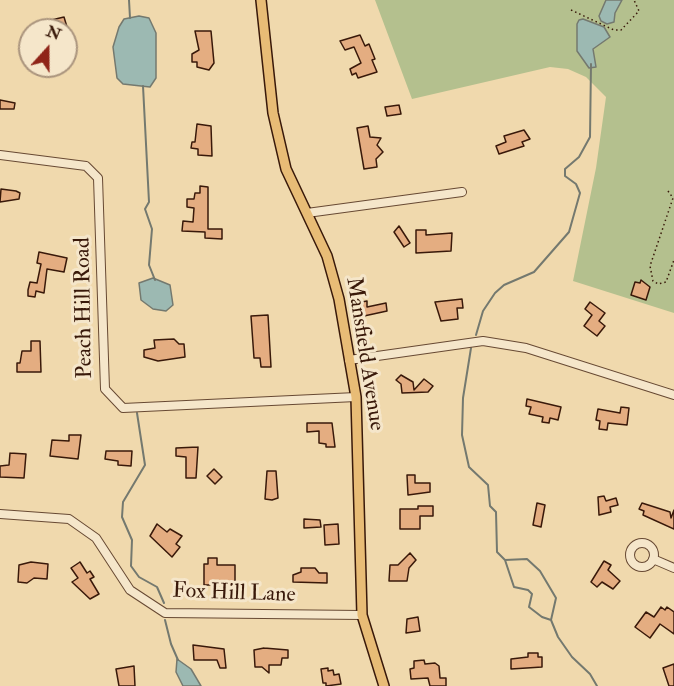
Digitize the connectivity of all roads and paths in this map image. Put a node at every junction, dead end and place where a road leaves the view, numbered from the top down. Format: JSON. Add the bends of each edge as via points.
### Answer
{"nodes":[{"id":1,"x":261,"y":0,"type":"edge"},
{"id":2,"x":634,"y":0,"type":"edge"},
{"id":3,"x":571,"y":10,"type":"dead end"},
{"id":4,"x":0,"y":155,"type":"edge"},
{"id":5,"x":668,"y":191,"type":"dead end"},
{"id":6,"x":462,"y":192,"type":"dead end"},
{"id":7,"x":307,"y":213,"type":"junction"},
{"id":8,"x":674,"y":260,"type":"edge"},
{"id":9,"x":349,"y":360,"type":"junction"},
{"id":10,"x":674,"y":395,"type":"edge"},
{"id":11,"x":356,"y":397,"type":"junction"},
{"id":12,"x":0,"y":514,"type":"edge"},
{"id":13,"x":653,"y":559,"type":"dead end"},
{"id":14,"x":674,"y":568,"type":"edge"},
{"id":15,"x":363,"y":615,"type":"junction"},
{"id":16,"x":384,"y":686,"type":"edge"}],
"edges":[{"from":1,"to":7,"type":"main road","name":"Mansfield Avenue","via":[[273,112],[286,169]]},
{"from":2,"to":3,"type":"path","via":[[639,10],[624,29],[614,30]]},
{"from":4,"to":11,"type":"street","name":"Peach Hill Road","via":[[86,166],[98,178],[105,389],[123,408]]},
{"from":5,"to":8,"type":"path","via":[[673,198],[650,266],[653,281],[666,282]]},
{"from":6,"to":7,"type":"street"},
{"from":7,"to":9,"type":"main road","name":"Mansfield Avenue","via":[[327,256],[339,298]]},
{"from":9,"to":10,"type":"street","via":[[483,341],[526,348]]},
{"from":9,"to":11,"type":"main road","name":"Mansfield Avenue"},
{"from":11,"to":15,"type":"main road","name":"Mansfield Avenue"},
{"from":12,"to":15,"type":"street","name":"Fox Hill Lane","via":[[69,519],[96,538],[130,590],[165,613]]},
{"from":13,"to":14,"type":"street"},
{"from":15,"to":16,"type":"main road","name":"Mansfield Avenue"}]}
